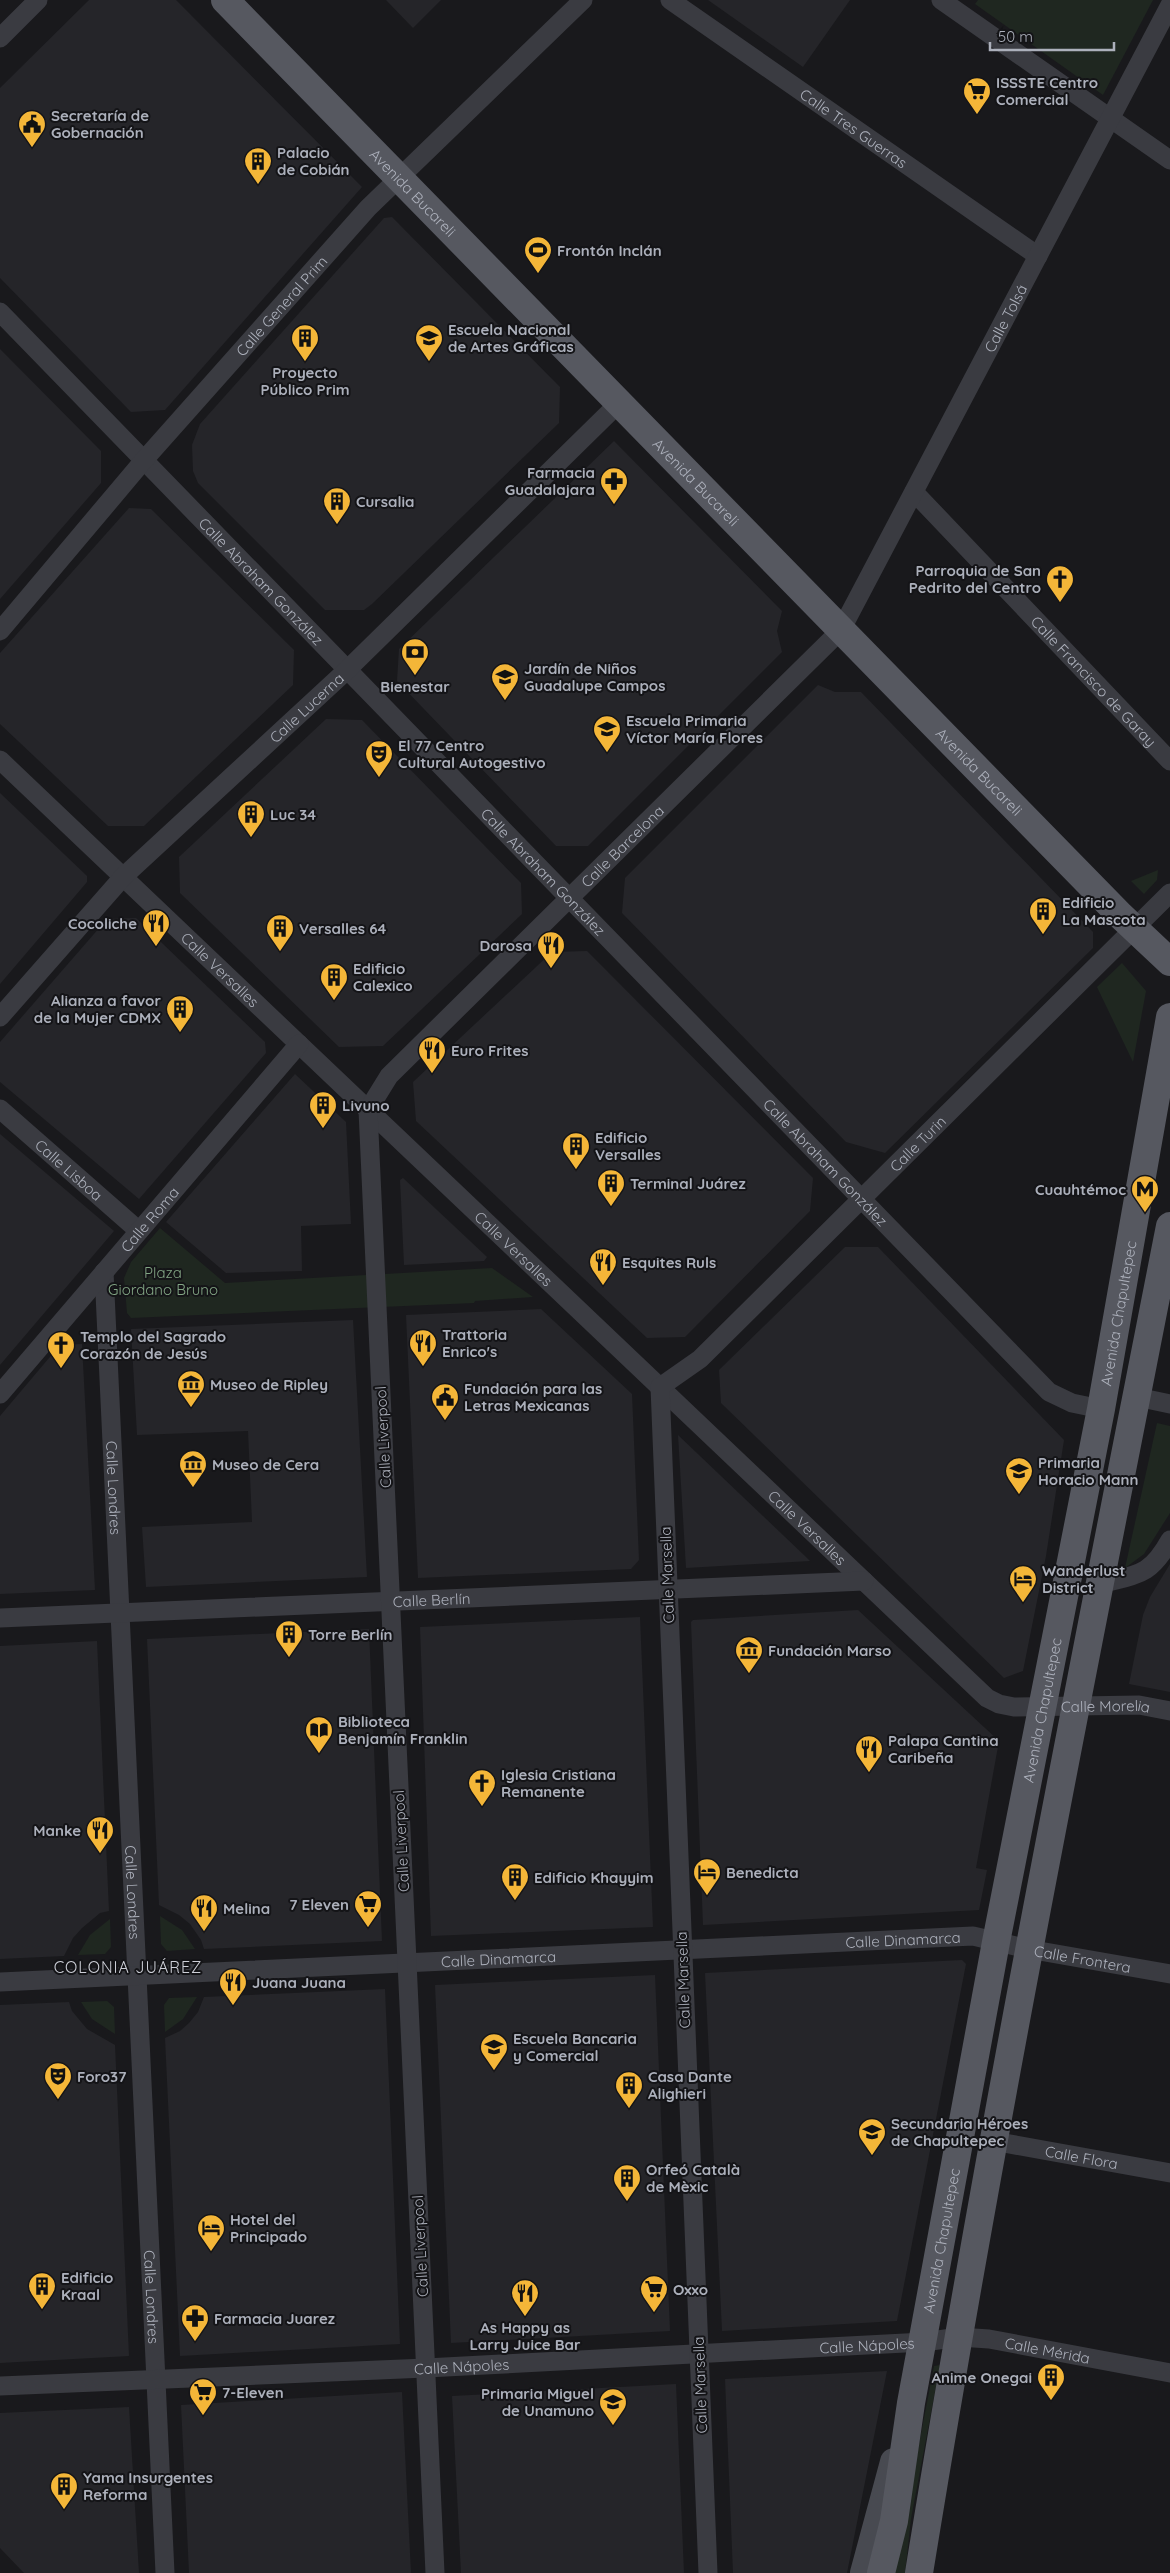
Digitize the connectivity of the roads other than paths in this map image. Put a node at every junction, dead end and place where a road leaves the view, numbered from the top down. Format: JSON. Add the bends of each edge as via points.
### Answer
{"nodes":[{"id":1,"x":38,"y":0,"type":"edge"},
{"id":2,"x":225,"y":0,"type":"edge"},
{"id":3,"x":583,"y":0,"type":"edge"},
{"id":4,"x":670,"y":0,"type":"edge"},
{"id":5,"x":942,"y":0,"type":"edge"},
{"id":6,"x":1170,"y":5,"type":"edge"},
{"id":7,"x":0,"y":38,"type":"edge"},
{"id":8,"x":1110,"y":118,"type":"junction"},
{"id":9,"x":1170,"y":160,"type":"edge"},
{"id":10,"x":398,"y":177,"type":"junction"},
{"id":11,"x":1038,"y":256,"type":"junction"},
{"id":12,"x":0,"y":312,"type":"edge"},
{"id":13,"x":619,"y":403,"type":"junction"},
{"id":14,"x":144,"y":460,"type":"junction"},
{"id":15,"x":914,"y":492,"type":"junction"},
{"id":16,"x":841,"y":630,"type":"junction"},
{"id":17,"x":0,"y":631,"type":"edge"},
{"id":18,"x":347,"y":670,"type":"junction"},
{"id":19,"x":0,"y":760,"type":"edge"},
{"id":20,"x":1170,"y":761,"type":"edge"},
{"id":21,"x":123,"y":877,"type":"junction"},
{"id":22,"x":1170,"y":893,"type":"edge"},
{"id":23,"x":570,"y":898,"type":"junction"},
{"id":24,"x":1134,"y":930,"type":"junction"},
{"id":25,"x":1170,"y":962,"type":"edge"},
{"id":26,"x":0,"y":1017,"type":"edge"},
{"id":27,"x":1170,"y":1017,"type":"edge"},
{"id":28,"x":299,"y":1044,"type":"junction"},
{"id":29,"x":0,"y":1108,"type":"edge"},
{"id":30,"x":368,"y":1110,"type":"junction"},
{"id":31,"x":862,"y":1199,"type":"junction"},
{"id":32,"x":1170,"y":1226,"type":"edge"},
{"id":33,"x":139,"y":1231,"type":"junction"},
{"id":34,"x":104,"y":1272,"type":"junction"},
{"id":35,"x":660,"y":1387,"type":"junction"},
{"id":36,"x":0,"y":1394,"type":"edge"},
{"id":37,"x":1137,"y":1397,"type":"junction"},
{"id":38,"x":1170,"y":1404,"type":"edge"},
{"id":39,"x":1101,"y":1409,"type":"junction"},
{"id":40,"x":1170,"y":1540,"type":"edge"},
{"id":41,"x":864,"y":1581,"type":"junction"},
{"id":42,"x":1100,"y":1584,"type":"junction"},
{"id":43,"x":667,"y":1590,"type":"junction"},
{"id":44,"x":390,"y":1602,"type":"junction"},
{"id":45,"x":120,"y":1613,"type":"junction"},
{"id":46,"x":0,"y":1618,"type":"edge"},
{"id":47,"x":1076,"y":1704,"type":"junction"},
{"id":48,"x":1042,"y":1706,"type":"junction"},
{"id":49,"x":1170,"y":1711,"type":"edge"},
{"id":50,"x":996,"y":1942,"type":"junction"},
{"id":51,"x":1028,"y":1949,"type":"junction"},
{"id":52,"x":682,"y":1950,"type":"junction"},
{"id":53,"x":407,"y":1963,"type":"junction"},
{"id":54,"x":1170,"y":1974,"type":"edge"},
{"id":55,"x":137,"y":1976,"type":"junction"},
{"id":56,"x":0,"y":1982,"type":"edge"},
{"id":57,"x":993,"y":2141,"type":"junction"},
{"id":58,"x":1170,"y":2173,"type":"edge"},
{"id":59,"x":960,"y":2337,"type":"junction"},
{"id":60,"x":924,"y":2342,"type":"junction"},
{"id":61,"x":699,"y":2354,"type":"junction"},
{"id":62,"x":426,"y":2368,"type":"junction"},
{"id":63,"x":1170,"y":2373,"type":"edge"},
{"id":64,"x":156,"y":2379,"type":"junction"},
{"id":65,"x":0,"y":2386,"type":"edge"},
{"id":66,"x":911,"y":2403,"type":"junction"},
{"id":67,"x":946,"y":2406,"type":"junction"},
{"id":68,"x":165,"y":2573,"type":"edge"},
{"id":69,"x":435,"y":2573,"type":"edge"},
{"id":70,"x":708,"y":2573,"type":"edge"},
{"id":71,"x":864,"y":2573,"type":"edge"},
{"id":72,"x":881,"y":2573,"type":"edge"},
{"id":73,"x":919,"y":2573,"type":"edge"},
{"id":74,"x":930,"y":2573,"type":"edge"}],
"edges":[{"from":1,"to":7,"type":"street"},
{"from":2,"to":10,"type":"main road","name":"Avenida Bucareli"},
{"from":3,"to":10,"type":"street","name":"Calle General Prim"},
{"from":4,"to":11,"type":"street","name":"Calle Tres Guerras"},
{"from":5,"to":8,"type":"street"},
{"from":6,"to":8,"type":"street","name":"Calle Tolsá"},
{"from":8,"to":9,"type":"street"},
{"from":8,"to":11,"type":"street","name":"Calle Tolsá"},
{"from":10,"to":13,"type":"main road","name":"Avenida Bucareli"},
{"from":10,"to":14,"type":"street","name":"Calle General Prim"},
{"from":11,"to":15,"type":"street","name":"Calle Tolsá"},
{"from":12,"to":14,"type":"street","name":"Calle Abraham González"},
{"from":13,"to":16,"type":"main road","name":"Avenida Bucareli"},
{"from":13,"to":18,"type":"street","name":"Calle Lucerna"},
{"from":14,"to":17,"type":"street","name":"Calle General Prim"},
{"from":14,"to":18,"type":"street","name":"Calle Abraham González"},
{"from":15,"to":16,"type":"street","name":"Calle Tolsá"},
{"from":15,"to":20,"type":"street","name":"Calle Francisco de Garay"},
{"from":16,"to":23,"type":"street","name":"Calle Barcelona"},
{"from":16,"to":24,"type":"main road","name":"Avenida Bucareli"},
{"from":18,"to":21,"type":"street","name":"Calle Lucerna"},
{"from":18,"to":23,"type":"street","name":"Calle Abraham González"},
{"from":19,"to":21,"type":"street","name":"Calle Versalles"},
{"from":21,"to":26,"type":"street","name":"Calle Lucerna"},
{"from":21,"to":28,"type":"street","name":"Calle Versalles"},
{"from":22,"to":24,"type":"street","name":"Calle Turin"},
{"from":23,"to":30,"type":"street","name":"Calle Barcelona","via":[[389,1076]]},
{"from":23,"to":31,"type":"street","name":"Calle Abraham González"},
{"from":24,"to":25,"type":"main road","name":"Avenida Bucareli"},
{"from":24,"to":31,"type":"street","name":"Calle Turin"},
{"from":27,"to":39,"type":"main road","name":"Avenida Chapultepec"},
{"from":28,"to":30,"type":"street","name":"Calle Versalles"},
{"from":28,"to":33,"type":"street","name":"Calle Roma"},
{"from":29,"to":33,"type":"street","name":"Calle Lisboa"},
{"from":30,"to":35,"type":"street","name":"Calle Versalles"},
{"from":30,"to":44,"type":"street","name":"Calle Liverpool"},
{"from":31,"to":35,"type":"street","name":"Calle Turin","via":[[700,1359]]},
{"from":31,"to":39,"type":"street","name":"Calle Abraham González","via":[[1049,1392],[1072,1404]]},
{"from":32,"to":37,"type":"main road"},
{"from":33,"to":34,"type":"street","name":"Calle Roma"},
{"from":34,"to":36,"type":"street","name":"Calle Roma"},
{"from":34,"to":45,"type":"street","name":"Calle Londres"},
{"from":35,"to":41,"type":"street","name":"Calle Versalles"},
{"from":35,"to":43,"type":"street","name":"Calle Marsella"},
{"from":37,"to":38,"type":"street"},
{"from":37,"to":42,"type":"main road"},
{"from":39,"to":48,"type":"main road","name":"Avenida Chapultepec"},
{"from":40,"to":42,"type":"street","via":[[1152,1567],[1142,1573]]},
{"from":41,"to":43,"type":"street","name":"Calle Berlín"},
{"from":41,"to":48,"type":"street","name":"Calle Versalles","via":[[987,1698],[1014,1707]]},
{"from":42,"to":47,"type":"main road"},
{"from":43,"to":44,"type":"street","name":"Calle Berlín"},
{"from":43,"to":52,"type":"street","name":"Calle Marsella"},
{"from":44,"to":45,"type":"street","name":"Calle Berlín"},
{"from":44,"to":53,"type":"street","name":"Calle Liverpool"},
{"from":45,"to":46,"type":"street","name":"Calle Berlín"},
{"from":45,"to":55,"type":"street","name":"Calle Londres"},
{"from":47,"to":48,"type":"street","name":"Calle Morelia"},
{"from":47,"to":49,"type":"street","name":"Calle Morelia","via":[[1139,1705]]},
{"from":47,"to":51,"type":"main road"},
{"from":48,"to":50,"type":"main road","name":"Avenida Chapultepec"},
{"from":50,"to":51,"type":"street","name":"Calle Frontera"},
{"from":50,"to":52,"type":"street","name":"Calle Dinamarca","via":[[973,1936]]},
{"from":50,"to":60,"type":"main road","name":"Avenida Chapultepec"},
{"from":51,"to":54,"type":"street","name":"Calle Frontera"},
{"from":51,"to":57,"type":"main road"},
{"from":52,"to":53,"type":"street","name":"Calle Dinamarca"},
{"from":52,"to":61,"type":"street","name":"Calle Marsella"},
{"from":53,"to":55,"type":"street","name":"Calle Dinamarca"},
{"from":53,"to":62,"type":"street","name":"Calle Liverpool"},
{"from":55,"to":56,"type":"street","name":"Calle Dinamarca"},
{"from":55,"to":64,"type":"street","name":"Calle Londres"},
{"from":57,"to":58,"type":"street","name":"Calle Flora"},
{"from":57,"to":59,"type":"main road"},
{"from":59,"to":60,"type":"street","name":"Calle Mérida"},
{"from":59,"to":63,"type":"street","name":"Calle Mérida","via":[[989,2339]]},
{"from":59,"to":67,"type":"main road"},
{"from":60,"to":61,"type":"street","name":"Calle Nápoles"},
{"from":60,"to":66,"type":"main road","name":"Avenida Chapultepec"},
{"from":61,"to":62,"type":"street","name":"Calle Nápoles"},
{"from":61,"to":70,"type":"street","name":"Calle Marsella"},
{"from":62,"to":64,"type":"street","name":"Calle Nápoles"},
{"from":62,"to":69,"type":"street","name":"Calle Liverpool"},
{"from":64,"to":65,"type":"street","name":"Calle Nápoles"},
{"from":64,"to":68,"type":"street","name":"Calle Londres"},
{"from":66,"to":71,"type":"main road","name":"Avenida Chapultepec"},
{"from":66,"to":72,"type":"main road","name":"Avenida Chapultepec","via":[[894,2521]]},
{"from":67,"to":73,"type":"main road"},
{"from":67,"to":74,"type":"main road","via":[[944,2479]]}]}
